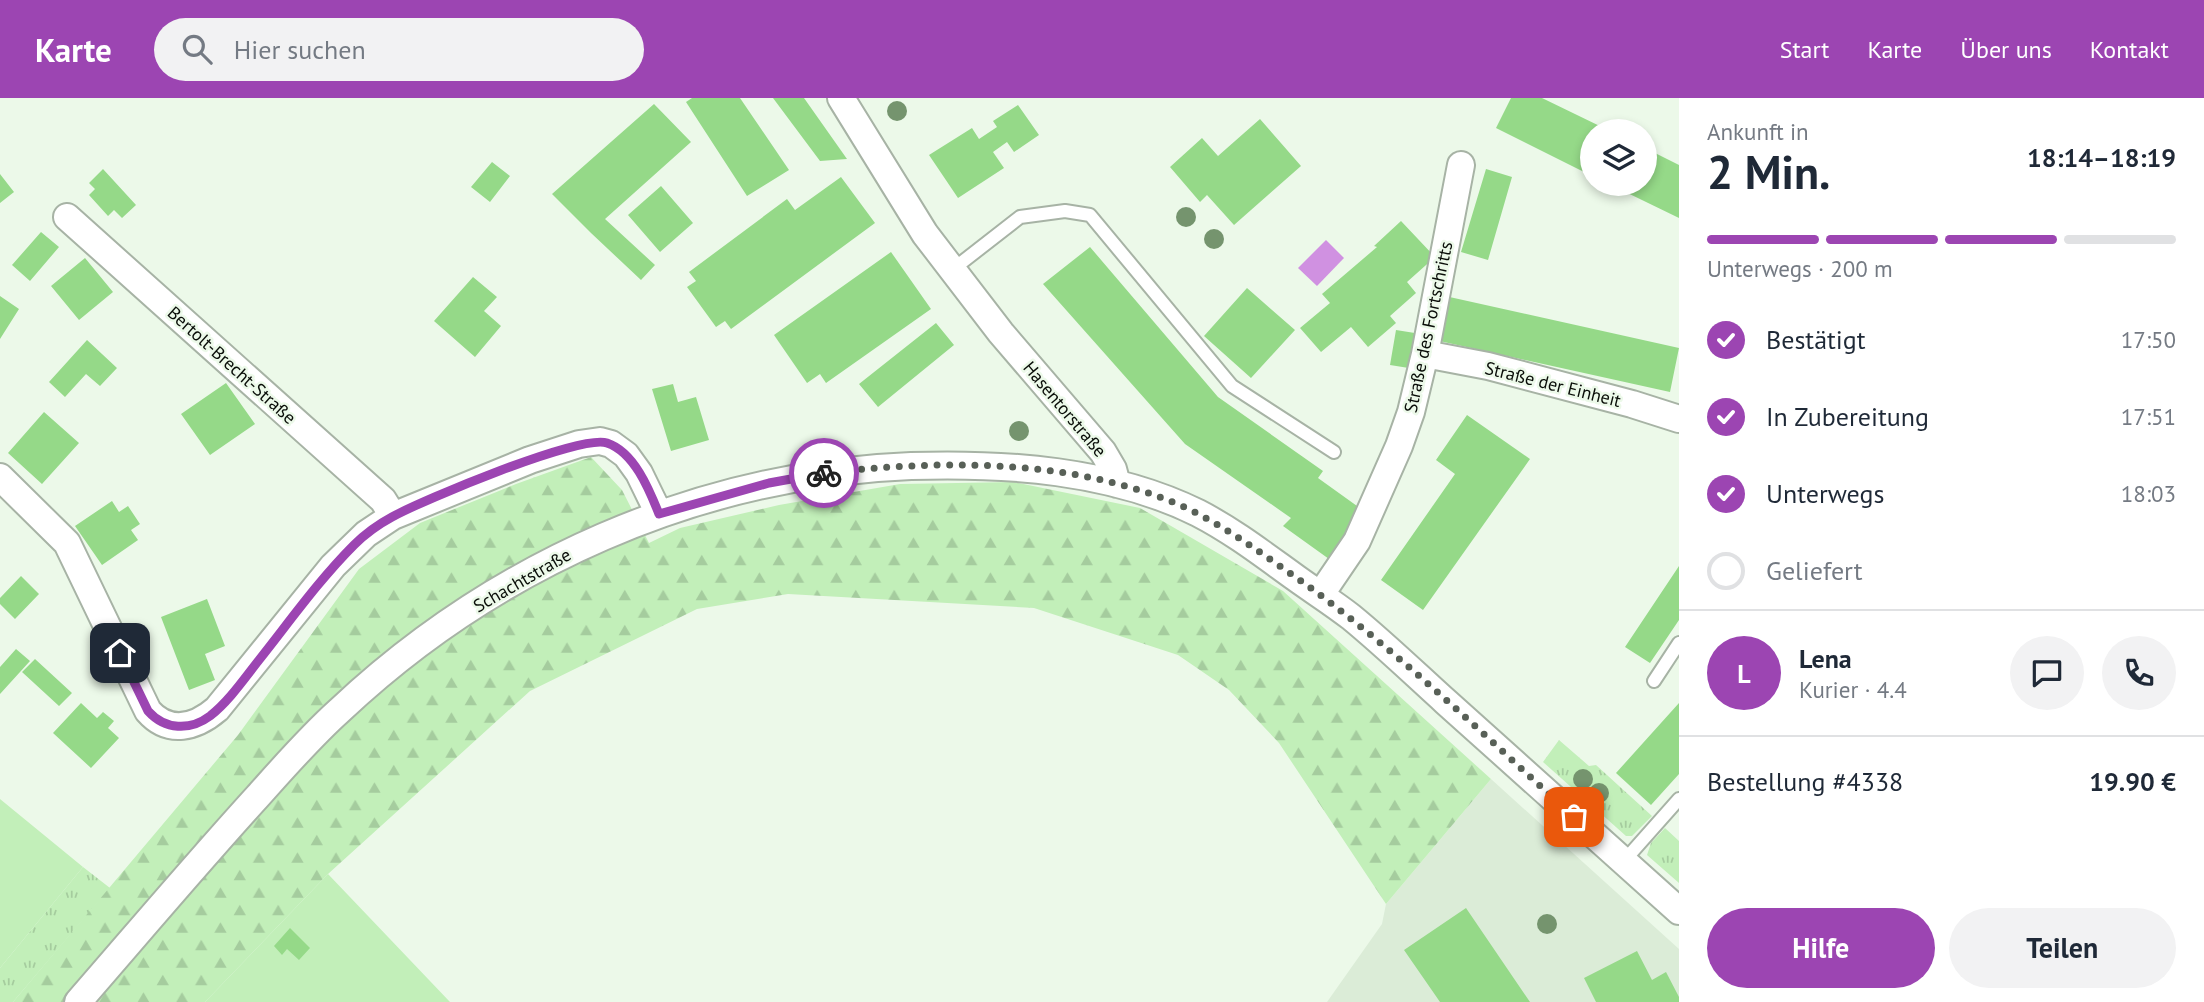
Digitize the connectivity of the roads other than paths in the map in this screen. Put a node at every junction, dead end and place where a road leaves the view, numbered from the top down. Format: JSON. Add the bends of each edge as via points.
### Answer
{"nodes":[{"id":1,"x":842,"y":98,"type":"edge"},
{"id":2,"x":1461,"y":165,"type":"dead end"},
{"id":3,"x":67,"y":217,"type":"dead end"},
{"id":4,"x":952,"y":270,"type":"junction"},
{"id":5,"x":1425,"y":354,"type":"junction"},
{"id":6,"x":1679,"y":419,"type":"edge"},
{"id":7,"x":1334,"y":452,"type":"dead end"},
{"id":8,"x":0,"y":477,"type":"edge"},
{"id":9,"x":1117,"y":484,"type":"junction"},
{"id":10,"x":659,"y":514,"type":"junction"},
{"id":11,"x":393,"y":516,"type":"junction"},
{"id":12,"x":1321,"y":594,"type":"junction"},
{"id":13,"x":1679,"y":643,"type":"edge"},
{"id":14,"x":1654,"y":681,"type":"dead end"},
{"id":15,"x":1679,"y":799,"type":"edge"},
{"id":16,"x":1624,"y":861,"type":"junction"},
{"id":17,"x":1679,"y":911,"type":"edge"},
{"id":18,"x":78,"y":1002,"type":"edge"}],
"edges":[{"from":1,"to":4,"type":"street","name":"Hasentorstraße","via":[[910,211]]},
{"from":2,"to":5,"type":"street","name":"Straße des Fortschritts"},
{"from":3,"to":11,"type":"street","name":"Bertolt-Brecht-Straße","via":[[383,500]]},
{"from":4,"to":7,"type":"lane","via":[[1020,217],[1065,211],[1090,215],[1232,386]]},
{"from":4,"to":9,"type":"street","name":"Hasentorstraße","via":[[1103,452]]},
{"from":5,"to":6,"type":"street","name":"Straße der Einheit","via":[[1488,366]]},
{"from":5,"to":12,"type":"street","name":"Straße des Fortschritts","via":[[1399,446],[1357,541]]},
{"from":8,"to":11,"type":"street","via":[[67,543],[148,711],[173,727],[198,723],[217,709],[334,566],[366,534]]},
{"from":9,"to":10,"type":"street","name":"Schachtstraße","via":[[992,466],[870,468],[769,483]]},
{"from":9,"to":12,"type":"street","via":[[1200,514]]},
{"from":10,"to":11,"type":"street","via":[[626,455],[600,441],[530,460]]},
{"from":10,"to":18,"type":"street","name":"Schachtstraße","via":[[592,541],[497,592],[369,684],[271,782]]},
{"from":12,"to":16,"type":"street"},
{"from":13,"to":14,"type":"lane"},
{"from":15,"to":16,"type":"lane"},
{"from":16,"to":17,"type":"street"}]}
